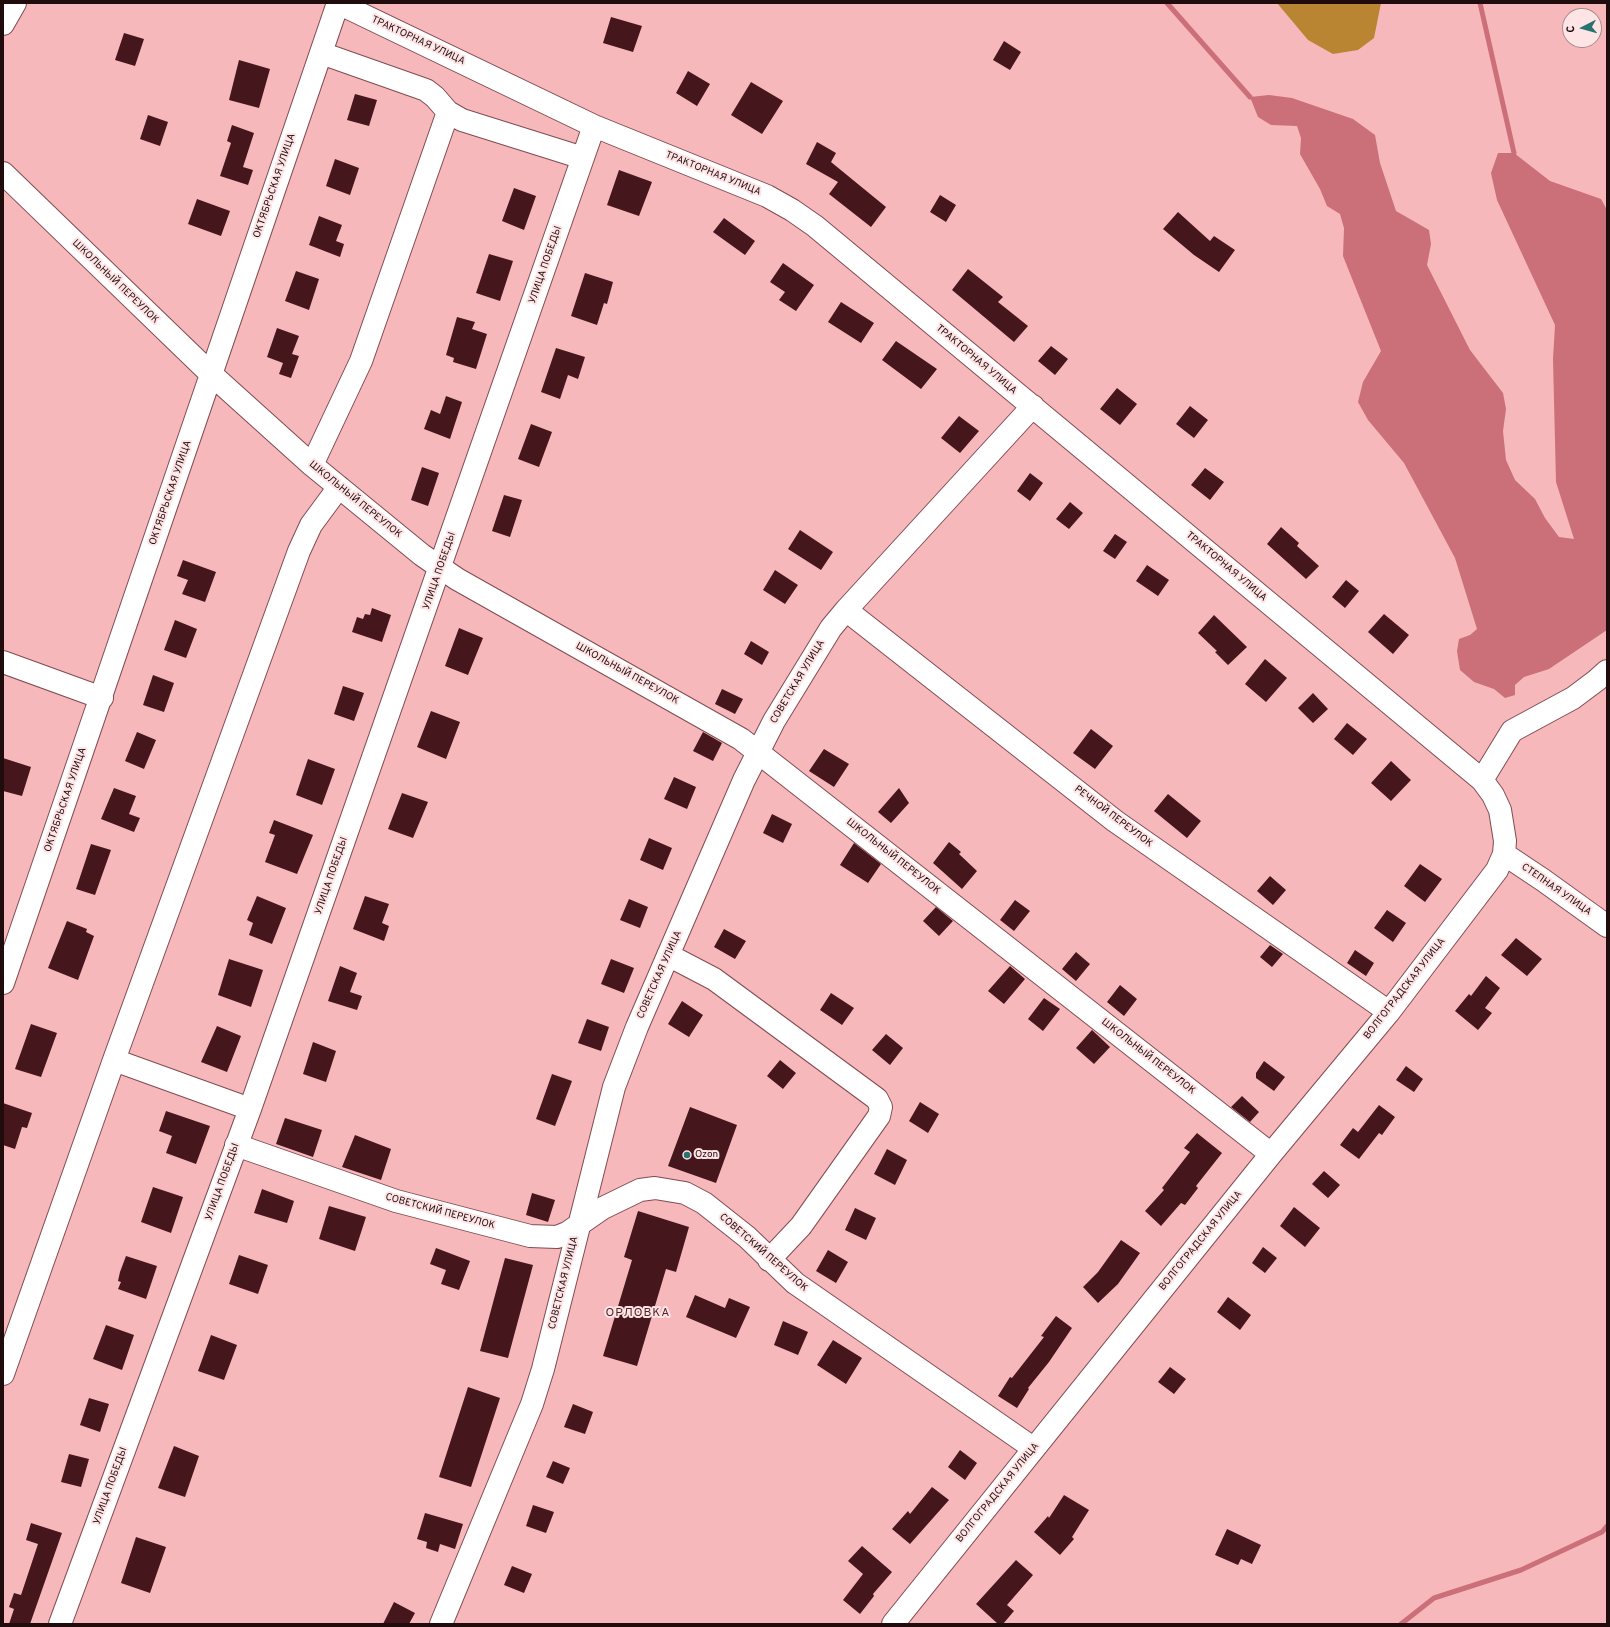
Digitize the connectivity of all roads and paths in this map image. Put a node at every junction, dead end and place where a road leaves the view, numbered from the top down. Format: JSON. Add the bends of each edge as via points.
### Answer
{"nodes":[{"id":1,"x":16,"y":3,"type":"edge"},
{"id":2,"x":338,"y":3,"type":"edge"},
{"id":3,"x":3,"y":24,"type":"edge"},
{"id":4,"x":321,"y":53,"type":"junction"},
{"id":5,"x":448,"y":112,"type":"junction"},
{"id":6,"x":594,"y":126,"type":"junction"},
{"id":7,"x":583,"y":158,"type":"junction"},
{"id":8,"x":3,"y":173,"type":"edge"},
{"id":9,"x":210,"y":374,"type":"junction"},
{"id":10,"x":1033,"y":406,"type":"junction"},
{"id":11,"x":312,"y":465,"type":"junction"},
{"id":12,"x":339,"y":487,"type":"junction"},
{"id":13,"x":440,"y":569,"type":"junction"},
{"id":14,"x":846,"y":610,"type":"junction"},
{"id":15,"x":3,"y":662,"type":"edge"},
{"id":16,"x":1607,"y":670,"type":"edge"},
{"id":17,"x":102,"y":698,"type":"junction"},
{"id":18,"x":758,"y":752,"type":"junction"},
{"id":19,"x":1482,"y":780,"type":"junction"},
{"id":20,"x":1504,"y":854,"type":"junction"},
{"id":21,"x":1607,"y":926,"type":"edge"},
{"id":22,"x":668,"y":955,"type":"junction"},
{"id":23,"x":3,"y":982,"type":"edge"},
{"id":24,"x":1389,"y":1012,"type":"junction"},
{"id":25,"x":114,"y":1060,"type":"junction"},
{"id":26,"x":250,"y":1109,"type":"junction"},
{"id":27,"x":236,"y":1145,"type":"junction"},
{"id":28,"x":1271,"y":1154,"type":"junction"},
{"id":29,"x":578,"y":1225,"type":"junction"},
{"id":30,"x":769,"y":1260,"type":"junction"},
{"id":31,"x":3,"y":1374,"type":"edge"},
{"id":32,"x":1033,"y":1448,"type":"junction"},
{"id":33,"x":60,"y":1624,"type":"edge"},
{"id":34,"x":441,"y":1624,"type":"edge"},
{"id":35,"x":893,"y":1624,"type":"edge"}],
"edges":[{"from":1,"to":3,"type":"street"},
{"from":2,"to":4,"type":"street","name":"ОКТЯБРЬСКАЯ УЛИЦА"},
{"from":2,"to":6,"type":"street","name":"ТРАКТОРНАЯ УЛИЦА"},
{"from":4,"to":5,"type":"street","via":[[426,90]]},
{"from":4,"to":9,"type":"street","name":"ОКТЯБРЬСКАЯ УЛИЦА"},
{"from":5,"to":7,"type":"street","via":[[462,120]]},
{"from":5,"to":11,"type":"street","via":[[361,361]]},
{"from":6,"to":7,"type":"street","name":"УЛИЦА ПОБЕДЫ"},
{"from":6,"to":10,"type":"street","name":"ТРАКТОРНАЯ УЛИЦА","via":[[767,196],[792,210],[815,226]]},
{"from":7,"to":13,"type":"street","name":"УЛИЦА ПОБЕДЫ"},
{"from":8,"to":9,"type":"street","name":"ШКОЛЬНЫЙ ПЕРЕУЛОК"},
{"from":9,"to":11,"type":"street","name":"ШКОЛЬНЫЙ ПЕРЕУЛОК"},
{"from":9,"to":17,"type":"street","name":"ОКТЯБРЬСКАЯ УЛИЦА"},
{"from":10,"to":14,"type":"street","name":"СОВЕТСКАЯ УЛИЦА"},
{"from":10,"to":19,"type":"street","name":"ТРАКТОРНАЯ УЛИЦА"},
{"from":11,"to":12,"type":"street","name":"ШКОЛЬНЫЙ ПЕРЕУЛОК"},
{"from":12,"to":13,"type":"street","name":"ШКОЛЬНЫЙ ПЕРЕУЛОК"},
{"from":12,"to":25,"type":"street","via":[[311,525],[299,551]]},
{"from":13,"to":18,"type":"street","name":"ШКОЛЬНЫЙ ПЕРЕУЛОК","via":[[725,728]]},
{"from":13,"to":26,"type":"street","name":"УЛИЦА ПОБЕДЫ"},
{"from":14,"to":18,"type":"street","name":"СОВЕТСКАЯ УЛИЦА","via":[[831,628]]},
{"from":14,"to":24,"type":"street","name":"РЕЧНОЙ ПЕРЕУЛОК","via":[[1115,821]]},
{"from":15,"to":17,"type":"street"},
{"from":16,"to":19,"type":"street","via":[[1573,698],[1512,731]]},
{"from":17,"to":23,"type":"street","name":"ОКТЯБРЬСКАЯ УЛИЦА"},
{"from":18,"to":22,"type":"street","name":"СОВЕТСКАЯ УЛИЦА"},
{"from":18,"to":28,"type":"street","name":"ШКОЛЬНЫЙ ПЕРЕУЛОК"},
{"from":19,"to":20,"type":"street","name":"ТРАКТОРНАЯ УЛИЦА","via":[[1500,810],[1505,841]]},
{"from":20,"to":21,"type":"street","name":"СТЕПНАЯ УЛИЦА"},
{"from":20,"to":24,"type":"street","name":"ВОЛГОГРАДСКАЯ УЛИЦА","via":[[1497,870]]},
{"from":22,"to":29,"type":"street","name":"СОВЕТСКАЯ УЛИЦА","via":[[614,1087]]},
{"from":22,"to":30,"type":"street","via":[[714,979],[876,1099],[881,1107],[879,1116],[802,1226]]},
{"from":24,"to":28,"type":"street","name":"ВОЛГОГРАДСКАЯ УЛИЦА"},
{"from":25,"to":26,"type":"street"},
{"from":25,"to":31,"type":"street"},
{"from":26,"to":27,"type":"street","name":"УЛИЦА ПОБЕДЫ"},
{"from":27,"to":29,"type":"street","name":"СОВЕТСКИЙ ПЕРЕУЛОК","via":[[396,1201],[530,1236],[556,1237]]},
{"from":27,"to":33,"type":"street","name":"УЛИЦА ПОБЕДЫ"},
{"from":28,"to":32,"type":"street","name":"ВОЛГОГРАДСКАЯ УЛИЦА"},
{"from":29,"to":30,"type":"street","name":"СОВЕТСКИЙ ПЕРЕУЛОК","via":[[603,1208],[640,1190],[671,1189],[704,1203],[747,1236]]},
{"from":29,"to":34,"type":"street","name":"СОВЕТСКАЯ УЛИЦА","via":[[543,1370],[532,1404]]},
{"from":30,"to":32,"type":"street","name":"СОВЕТСКИЙ ПЕРЕУЛОК","via":[[795,1283]]},
{"from":32,"to":35,"type":"street","name":"ВОЛГОГРАДСКАЯ УЛИЦА"}]}
